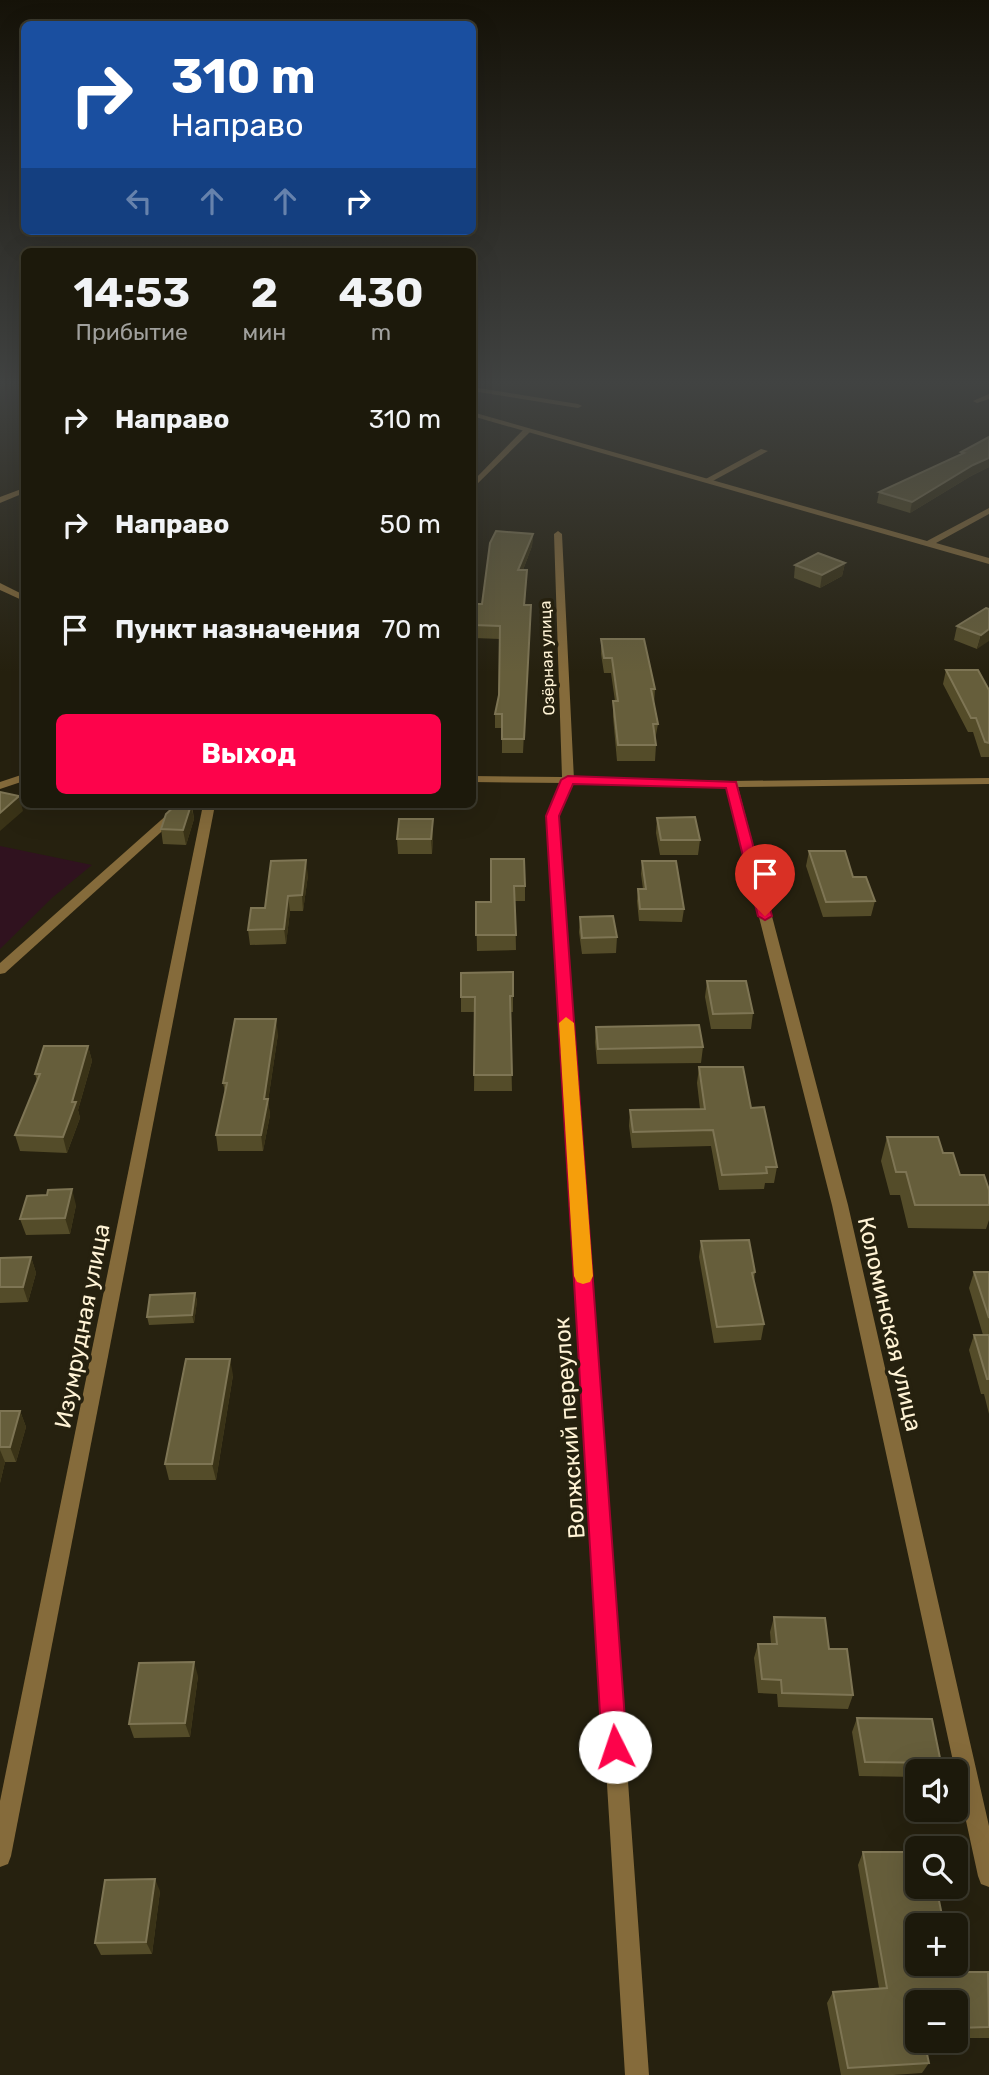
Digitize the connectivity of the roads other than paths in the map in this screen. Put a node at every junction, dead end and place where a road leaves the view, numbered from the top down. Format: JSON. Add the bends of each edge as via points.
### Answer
{"nodes":[{"id":1,"x":698,"y":479,"type":"edge"},
{"id":2,"x":710,"y":479,"type":"edge"},
{"id":3,"x":706,"y":481,"type":"junction"},
{"id":4,"x":21,"y":491,"type":"edge"},
{"id":5,"x":0,"y":500,"type":"edge"},
{"id":6,"x":989,"y":511,"type":"edge"},
{"id":7,"x":558,"y":534,"type":"dead end"},
{"id":8,"x":929,"y":543,"type":"junction"},
{"id":9,"x":989,"y":561,"type":"edge"},
{"id":10,"x":0,"y":586,"type":"edge"},
{"id":11,"x":21,"y":596,"type":"edge"},
{"id":12,"x":21,"y":778,"type":"edge"},
{"id":13,"x":476,"y":779,"type":"edge"},
{"id":14,"x":568,"y":780,"type":"junction"},
{"id":15,"x":989,"y":781,"type":"edge"},
{"id":16,"x":731,"y":785,"type":"junction"},
{"id":17,"x":0,"y":786,"type":"edge"},
{"id":18,"x":182,"y":808,"type":"edge"},
{"id":19,"x":208,"y":808,"type":"edge"},
{"id":20,"x":0,"y":970,"type":"edge"},
{"id":21,"x":0,"y":1856,"type":"edge"},
{"id":22,"x":989,"y":1876,"type":"edge"},
{"id":23,"x":636,"y":2075,"type":"edge"}],
"edges":[{"from":1,"to":3,"type":"street"},
{"from":2,"to":3,"type":"street"},
{"from":3,"to":8,"type":"street"},
{"from":4,"to":5,"type":"street"},
{"from":6,"to":8,"type":"street"},
{"from":7,"to":14,"type":"street","name":"Озёрная улица"},
{"from":8,"to":9,"type":"street"},
{"from":10,"to":11,"type":"street"},
{"from":12,"to":17,"type":"street"},
{"from":13,"to":14,"type":"street"},
{"from":14,"to":16,"type":"street"},
{"from":14,"to":23,"type":"street","name":"Волжский переулок","via":[[553,816]]},
{"from":15,"to":16,"type":"street"},
{"from":16,"to":22,"type":"street","name":"Коломинская улица","via":[[840,1205]]},
{"from":18,"to":20,"type":"street"},
{"from":19,"to":21,"type":"street","name":"Изумрудная улица"}]}
